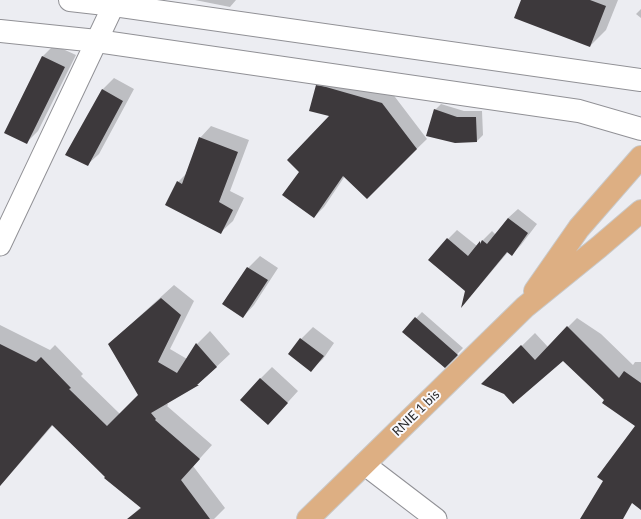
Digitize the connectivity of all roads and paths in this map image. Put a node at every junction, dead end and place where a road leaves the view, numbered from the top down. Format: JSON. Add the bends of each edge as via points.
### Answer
{"nodes":[{"id":1,"x":70,"y":0,"type":"edge"},
{"id":2,"x":115,"y":2,"type":"edge"},
{"id":3,"x":0,"y":31,"type":"edge"},
{"id":4,"x":97,"y":41,"type":"junction"},
{"id":5,"x":641,"y":80,"type":"edge"},
{"id":6,"x":641,"y":129,"type":"edge"},
{"id":7,"x":641,"y":157,"type":"edge"},
{"id":8,"x":641,"y":211,"type":"edge"},
{"id":9,"x":0,"y":245,"type":"edge"},
{"id":10,"x":525,"y":307,"type":"junction"},
{"id":11,"x":364,"y":464,"type":"junction"},
{"id":12,"x":308,"y":519,"type":"edge"},
{"id":13,"x":436,"y":519,"type":"edge"}],
"edges":[{"from":1,"to":2,"type":"street"},
{"from":2,"to":4,"type":"street"},
{"from":2,"to":5,"type":"street"},
{"from":3,"to":4,"type":"street"},
{"from":4,"to":6,"type":"street","via":[[579,111]]},
{"from":4,"to":9,"type":"street"},
{"from":7,"to":10,"type":"main road","via":[[579,228]]},
{"from":8,"to":10,"type":"main road"},
{"from":10,"to":11,"type":"main road","name":"RNIE 1 bis"},
{"from":11,"to":12,"type":"main road","name":"RNIE 1 bis"},
{"from":11,"to":13,"type":"street"}]}
